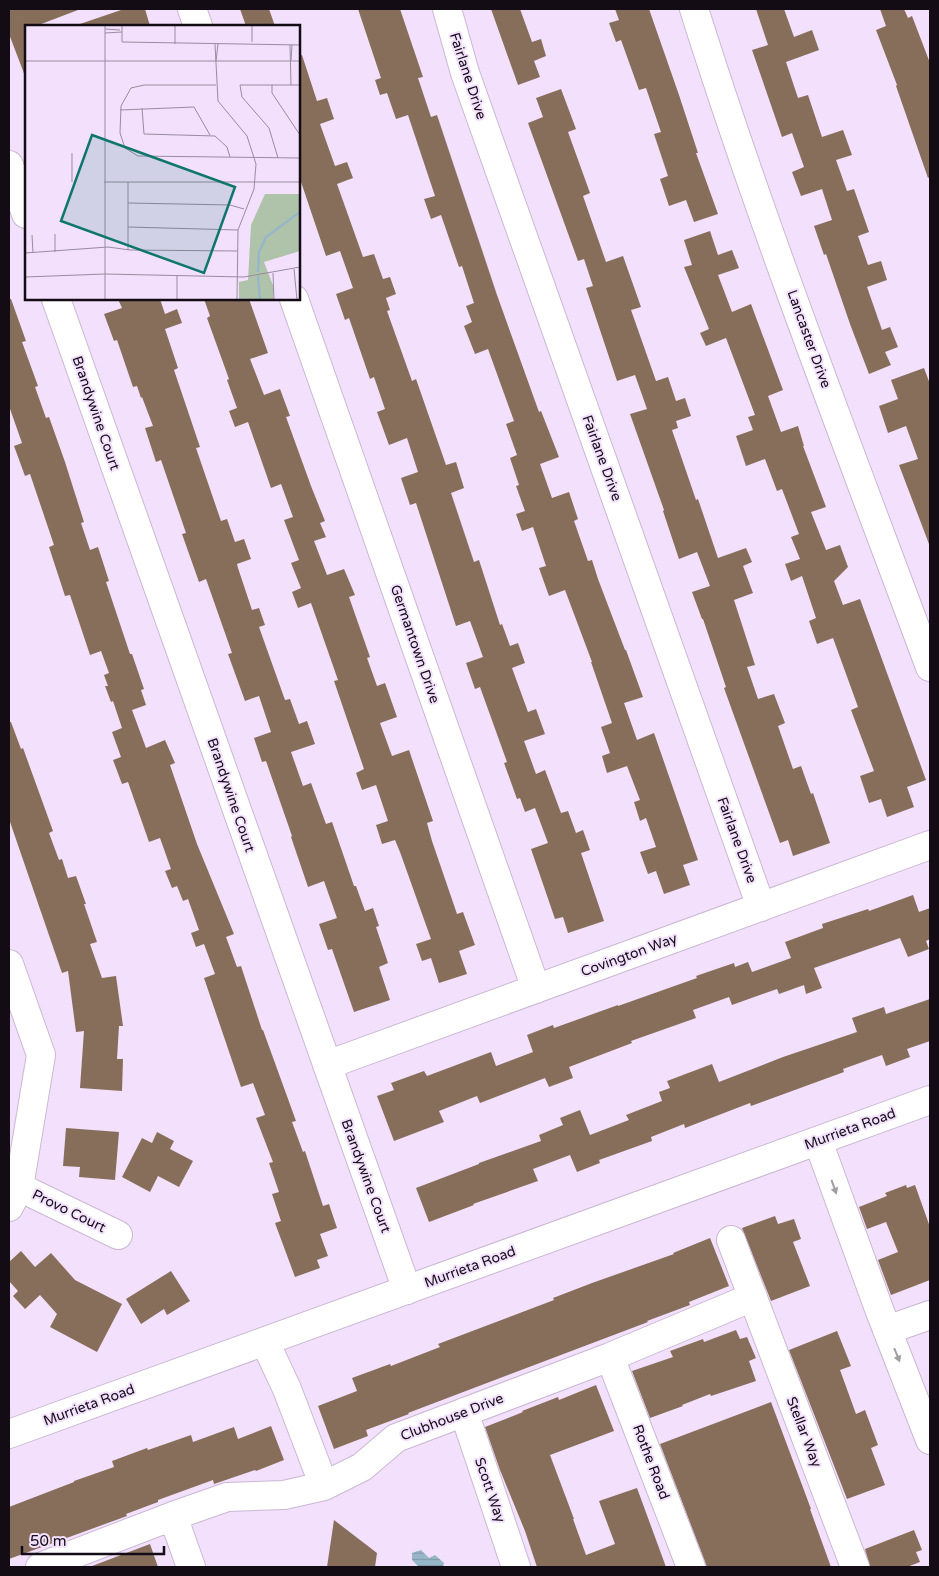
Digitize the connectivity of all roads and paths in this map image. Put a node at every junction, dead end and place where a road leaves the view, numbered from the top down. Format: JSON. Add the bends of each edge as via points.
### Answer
{"nodes":[{"id":1,"x":192,"y":9,"type":"edge"},
{"id":2,"x":447,"y":9,"type":"edge"},
{"id":3,"x":694,"y":9,"type":"edge"},
{"id":4,"x":198,"y":25,"type":"edge"},
{"id":5,"x":9,"y":165,"type":"edge"},
{"id":6,"x":25,"y":211,"type":"edge"},
{"id":7,"x":56,"y":300,"type":"edge"},
{"id":8,"x":294,"y":300,"type":"edge"},
{"id":9,"x":930,"y":667,"type":"edge"},
{"id":10,"x":930,"y":845,"type":"edge"},
{"id":11,"x":761,"y":907,"type":"junction"},
{"id":12,"x":9,"y":964,"type":"edge"},
{"id":13,"x":536,"y":989,"type":"junction"},
{"id":14,"x":327,"y":1065,"type":"junction"},
{"id":15,"x":930,"y":1100,"type":"edge"},
{"id":16,"x":818,"y":1141,"type":"junction"},
{"id":17,"x":14,"y":1197,"type":"edge"},
{"id":18,"x":118,"y":1234,"type":"dead end"},
{"id":19,"x":731,"y":1240,"type":"dead end"},
{"id":20,"x":407,"y":1290,"type":"junction"},
{"id":21,"x":753,"y":1297,"type":"junction"},
{"id":22,"x":930,"y":1315,"type":"edge"},
{"id":23,"x":887,"y":1330,"type":"junction"},
{"id":24,"x":265,"y":1342,"type":"junction"},
{"id":25,"x":610,"y":1357,"type":"junction"},
{"id":26,"x":464,"y":1412,"type":"junction"},
{"id":27,"x":9,"y":1434,"type":"edge"},
{"id":28,"x":930,"y":1440,"type":"edge"},
{"id":29,"x":324,"y":1486,"type":"junction"},
{"id":30,"x":173,"y":1516,"type":"junction"},
{"id":31,"x":40,"y":1567,"type":"edge"},
{"id":32,"x":191,"y":1567,"type":"edge"},
{"id":33,"x":516,"y":1567,"type":"edge"},
{"id":34,"x":691,"y":1567,"type":"edge"},
{"id":35,"x":855,"y":1567,"type":"edge"}],
"edges":[{"from":1,"to":4,"type":"street"},
{"from":2,"to":11,"type":"street","name":"Fairlane Drive","via":[[465,73]]},
{"from":3,"to":9,"type":"street","name":"Lancaster Drive","via":[[781,265]]},
{"from":5,"to":6,"type":"street"},
{"from":7,"to":14,"type":"street","name":"Brandywine Court"},
{"from":8,"to":13,"type":"street","name":"Germantown Drive"},
{"from":10,"to":11,"type":"street","name":"Covington Way"},
{"from":11,"to":13,"type":"street","name":"Covington Way"},
{"from":12,"to":17,"type":"street","via":[[41,1055]]},
{"from":13,"to":14,"type":"street","name":"Covington Way"},
{"from":14,"to":20,"type":"street","name":"Brandywine Court"},
{"from":15,"to":16,"type":"street","name":"Murrieta Road"},
{"from":16,"to":20,"type":"street","name":"Murrieta Road"},
{"from":16,"to":23,"type":"street","one_way":true},
{"from":17,"to":18,"type":"street","name":"Provo Court"},
{"from":19,"to":21,"type":"street","name":"Stellar Way"},
{"from":20,"to":24,"type":"street","name":"Murrieta Road"},
{"from":21,"to":25,"type":"street","name":"Clubhouse Drive"},
{"from":21,"to":35,"type":"street","name":"Stellar Way"},
{"from":22,"to":23,"type":"street"},
{"from":23,"to":28,"type":"street","one_way":true},
{"from":24,"to":27,"type":"street","name":"Murrieta Road"},
{"from":24,"to":29,"type":"street"},
{"from":25,"to":26,"type":"street","name":"Clubhouse Drive"},
{"from":25,"to":34,"type":"street","name":"Rothe Road"},
{"from":26,"to":29,"type":"street","name":"Clubhouse Drive","via":[[396,1438],[362,1468]]},
{"from":26,"to":33,"type":"street","name":"Scott Way"},
{"from":29,"to":30,"type":"street","name":"Clubhouse Drive","via":[[284,1495],[227,1497]]},
{"from":30,"to":31,"type":"street","name":"Clubhouse Drive"},
{"from":30,"to":32,"type":"street"}]}
